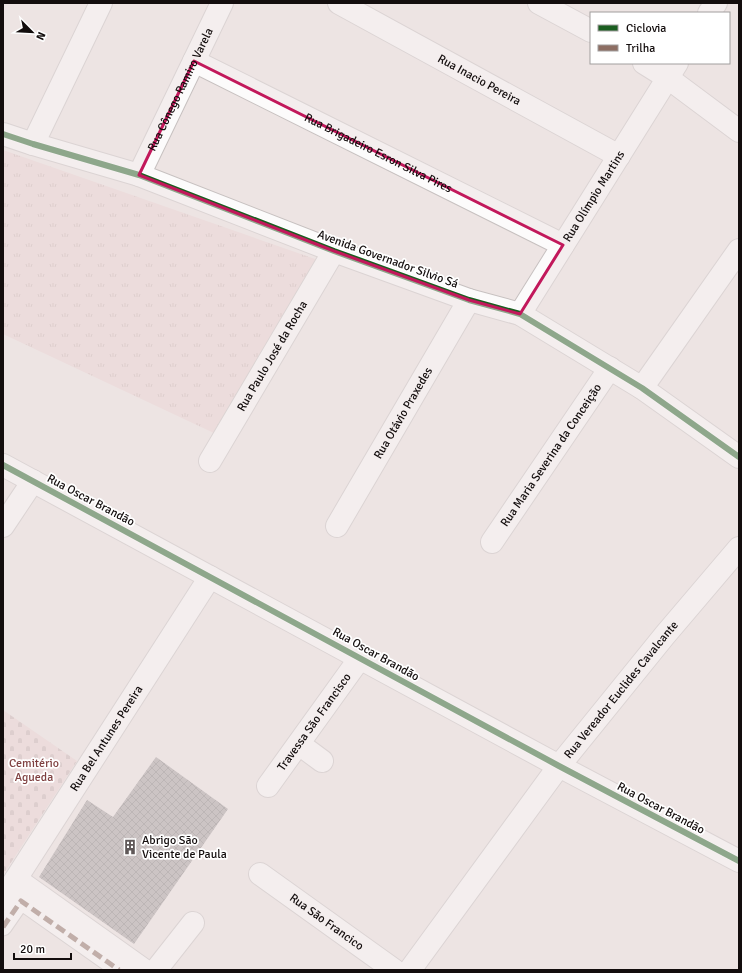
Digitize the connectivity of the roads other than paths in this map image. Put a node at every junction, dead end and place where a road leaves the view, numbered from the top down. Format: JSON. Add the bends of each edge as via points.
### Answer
{"nodes":[{"id":1,"x":101,"y":3,"type":"edge"},
{"id":2,"x":222,"y":3,"type":"edge"},
{"id":3,"x":339,"y":3,"type":"edge"},
{"id":4,"x":539,"y":3,"type":"edge"},
{"id":5,"x":716,"y":3,"type":"edge"},
{"id":6,"x":710,"y":12,"type":"edge"},
{"id":7,"x":590,"y":31,"type":"edge"},
{"id":8,"x":194,"y":60,"type":"junction"},
{"id":9,"x":648,"y":64,"type":"edge"},
{"id":10,"x":673,"y":70,"type":"edge"},
{"id":11,"x":739,"y":131,"type":"edge"},
{"id":12,"x":3,"y":134,"type":"edge"},
{"id":13,"x":33,"y":144,"type":"junction"},
{"id":14,"x":619,"y":156,"type":"junction"},
{"id":15,"x":139,"y":175,"type":"junction"},
{"id":16,"x":563,"y":245,"type":"junction"},
{"id":17,"x":739,"y":250,"type":"edge"},
{"id":18,"x":334,"y":251,"type":"junction"},
{"id":19,"x":469,"y":300,"type":"junction"},
{"id":20,"x":520,"y":314,"type":"junction"},
{"id":21,"x":610,"y":368,"type":"junction"},
{"id":22,"x":642,"y":388,"type":"junction"},
{"id":23,"x":739,"y":457,"type":"edge"},
{"id":24,"x":210,"y":461,"type":"dead end"},
{"id":25,"x":3,"y":465,"type":"edge"},
{"id":26,"x":33,"y":481,"type":"junction"},
{"id":27,"x":3,"y":526,"type":"edge"},
{"id":28,"x":337,"y":526,"type":"dead end"},
{"id":29,"x":492,"y":542,"type":"dead end"},
{"id":30,"x":739,"y":548,"type":"edge"},
{"id":31,"x":210,"y":577,"type":"junction"},
{"id":32,"x":360,"y":658,"type":"junction"},
{"id":33,"x":298,"y":744,"type":"junction"},
{"id":34,"x":322,"y":761,"type":"dead end"},
{"id":35,"x":559,"y":766,"type":"junction"},
{"id":36,"x":268,"y":786,"type":"dead end"},
{"id":37,"x":739,"y":861,"type":"edge"},
{"id":38,"x":260,"y":874,"type":"dead end"},
{"id":39,"x":16,"y":879,"type":"junction"},
{"id":40,"x":3,"y":899,"type":"edge"},
{"id":41,"x":193,"y":923,"type":"dead end"},
{"id":42,"x":3,"y":927,"type":"edge"},
{"id":43,"x":119,"y":970,"type":"edge"},
{"id":44,"x":144,"y":970,"type":"edge"},
{"id":45,"x":156,"y":970,"type":"edge"},
{"id":46,"x":394,"y":970,"type":"edge"},
{"id":47,"x":410,"y":970,"type":"edge"}],
"edges":[{"from":1,"to":13,"type":"street"},
{"from":2,"to":8,"type":"street","name":"Rua Cônego Ramiro Varela"},
{"from":3,"to":14,"type":"street","name":"Rua Inacio Pereira"},
{"from":4,"to":7,"type":"street"},
{"from":5,"to":6,"type":"street"},
{"from":8,"to":15,"type":"street","name":"Rua Cônego Ramiro Varela"},
{"from":8,"to":16,"type":"street","name":"Rua Brigadeiro Esron Silva Pires"},
{"from":9,"to":10,"type":"street"},
{"from":10,"to":11,"type":"street"},
{"from":10,"to":14,"type":"street","name":"Rua Olímpio Martins"},
{"from":12,"to":13,"type":"street","name":"Avenida Governador Silvio Sá"},
{"from":13,"to":15,"type":"street","name":"Avenida Governador Silvio Sá"},
{"from":14,"to":16,"type":"street","name":"Rua Olímpio Martins"},
{"from":15,"to":18,"type":"street","name":"Avenida Governador Silvio Sá"},
{"from":16,"to":20,"type":"street","name":"Rua Olímpio Martins"},
{"from":17,"to":22,"type":"street"},
{"from":18,"to":19,"type":"street","name":"Avenida Governador Silvio Sá"},
{"from":18,"to":24,"type":"street","name":"Rua Paulo José da Rocha"},
{"from":19,"to":20,"type":"street","name":"Avenida Governador Silvio Sá"},
{"from":19,"to":28,"type":"street","name":"Rua Otávio Praxedes"},
{"from":20,"to":21,"type":"street","name":"Avenida Governador Silvio Sá"},
{"from":21,"to":22,"type":"street","name":"Avenida Governador Silvio Sá"},
{"from":21,"to":29,"type":"street","name":"Rua Maria Severina da Conceição"},
{"from":22,"to":23,"type":"street","name":"Avenida Governador Silvio Sá"},
{"from":25,"to":26,"type":"street","name":"Rua Oscar Brandão"},
{"from":26,"to":27,"type":"street"},
{"from":26,"to":31,"type":"street","name":"Rua Oscar Brandão"},
{"from":30,"to":35,"type":"street","name":"Rua Vereador Euclides Cavalcante"},
{"from":31,"to":32,"type":"street","name":"Rua Oscar Brandão"},
{"from":31,"to":39,"type":"street","name":"Rua Bel Antunes Pereira"},
{"from":32,"to":33,"type":"street","name":"Travessa São Francisco"},
{"from":32,"to":35,"type":"street","name":"Rua Oscar Brandão"},
{"from":33,"to":34,"type":"street"},
{"from":33,"to":36,"type":"street","name":"Travessa São Francisco"},
{"from":35,"to":37,"type":"street","name":"Rua Oscar Brandão"},
{"from":35,"to":47,"type":"street","name":"Rua Vereador Euclides Cavalcante"},
{"from":38,"to":46,"type":"street","name":"Rua São Francico"},
{"from":39,"to":40,"type":"street","name":"Rua Bel Antunes Pereira"},
{"from":39,"to":44,"type":"street"},
{"from":41,"to":45,"type":"street"},
{"from":42,"to":43,"type":"street","via":[[21,901]]}]}
